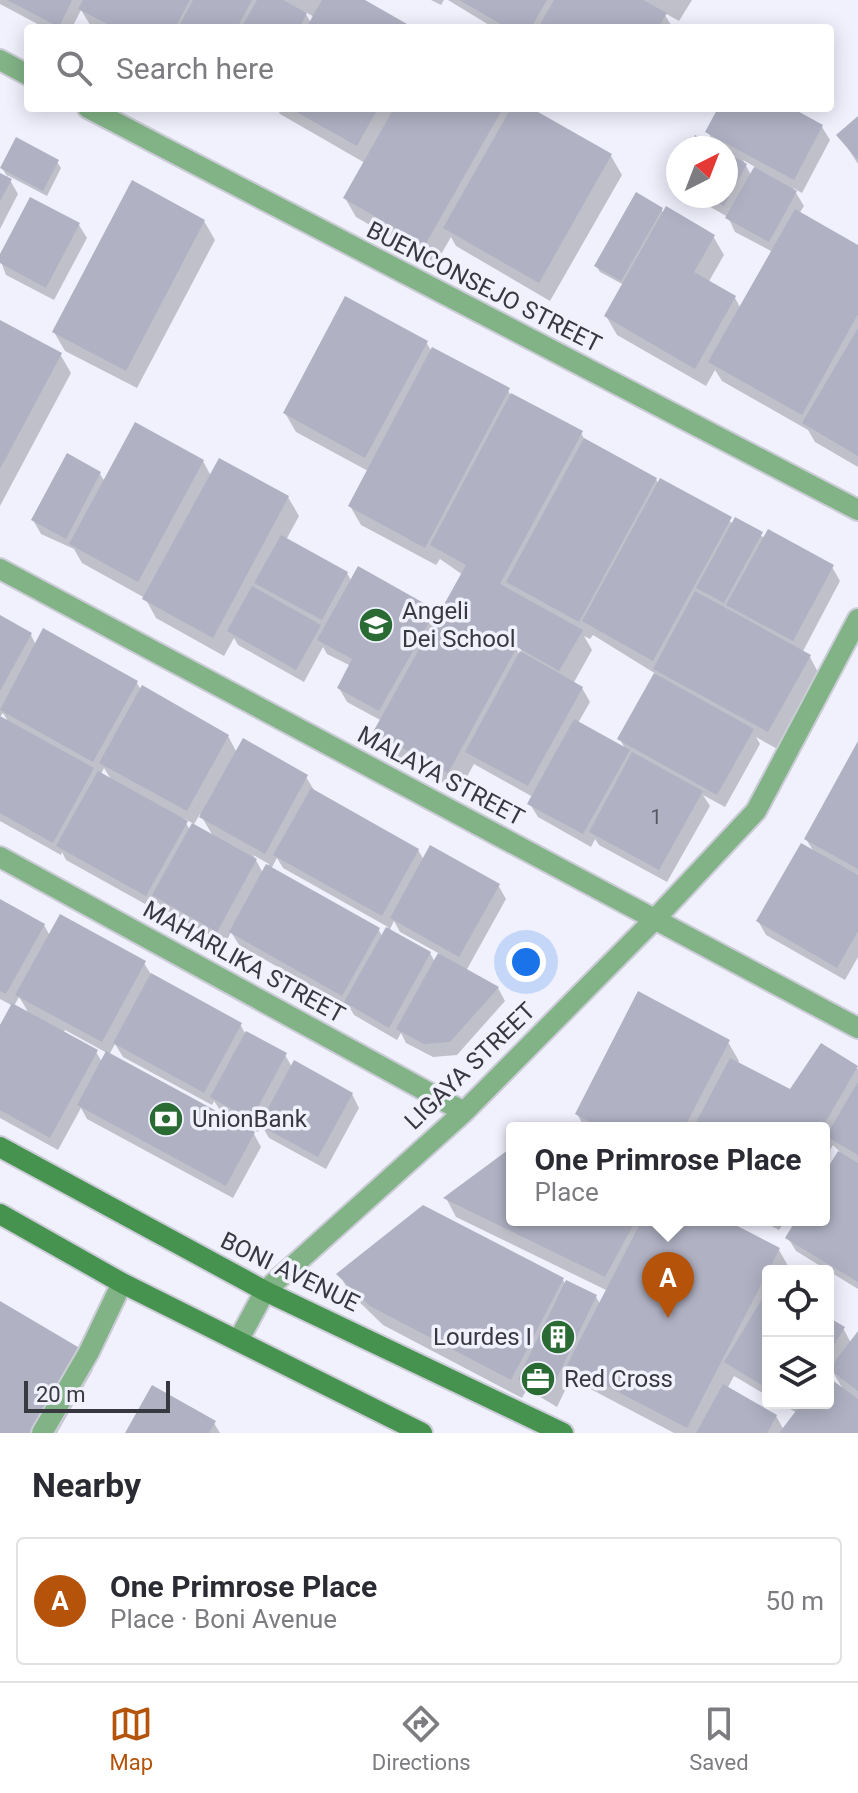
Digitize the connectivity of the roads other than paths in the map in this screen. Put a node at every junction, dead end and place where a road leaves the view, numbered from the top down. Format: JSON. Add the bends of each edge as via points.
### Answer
{"nodes":[{"id":1,"x":0,"y":60,"type":"edge"},
{"id":2,"x":24,"y":73,"type":"edge"},
{"id":3,"x":96,"y":112,"type":"edge"},
{"id":4,"x":858,"y":510,"type":"edge"},
{"id":5,"x":0,"y":569,"type":"edge"},
{"id":6,"x":858,"y":619,"type":"edge"},
{"id":7,"x":0,"y":857,"type":"edge"},
{"id":8,"x":655,"y":919,"type":"junction"},
{"id":9,"x":858,"y":1028,"type":"edge"},
{"id":10,"x":464,"y":1112,"type":"junction"},
{"id":11,"x":0,"y":1147,"type":"edge"},
{"id":12,"x":0,"y":1214,"type":"edge"},
{"id":13,"x":122,"y":1283,"type":"junction"},
{"id":14,"x":265,"y":1291,"type":"junction"},
{"id":15,"x":238,"y":1341,"type":"junction"},
{"id":16,"x":42,"y":1433,"type":"edge"},
{"id":17,"x":422,"y":1433,"type":"edge"},
{"id":18,"x":563,"y":1433,"type":"edge"}],
"edges":[{"from":1,"to":2,"type":"street"},
{"from":3,"to":4,"type":"street","name":"BUENCONSEJO STREET"},
{"from":5,"to":8,"type":"street","name":"MALAYA STREET"},
{"from":6,"to":8,"type":"street","name":"LIGAYA STREET","via":[[756,811]]},
{"from":7,"to":10,"type":"street","name":"MAHARLIKA STREET"},
{"from":8,"to":9,"type":"street","name":"MALAYA STREET"},
{"from":8,"to":10,"type":"street","name":"LIGAYA STREET"},
{"from":10,"to":14,"type":"street","name":"LIGAYA STREET"},
{"from":11,"to":14,"type":"main road","name":"BONI AVENUE"},
{"from":12,"to":13,"type":"main road"},
{"from":13,"to":15,"type":"main road"},
{"from":13,"to":16,"type":"street"},
{"from":14,"to":15,"type":"street","name":"LIGAYA STREET"},
{"from":14,"to":18,"type":"main road","name":"BONI AVENUE"},
{"from":15,"to":17,"type":"main road"}]}
